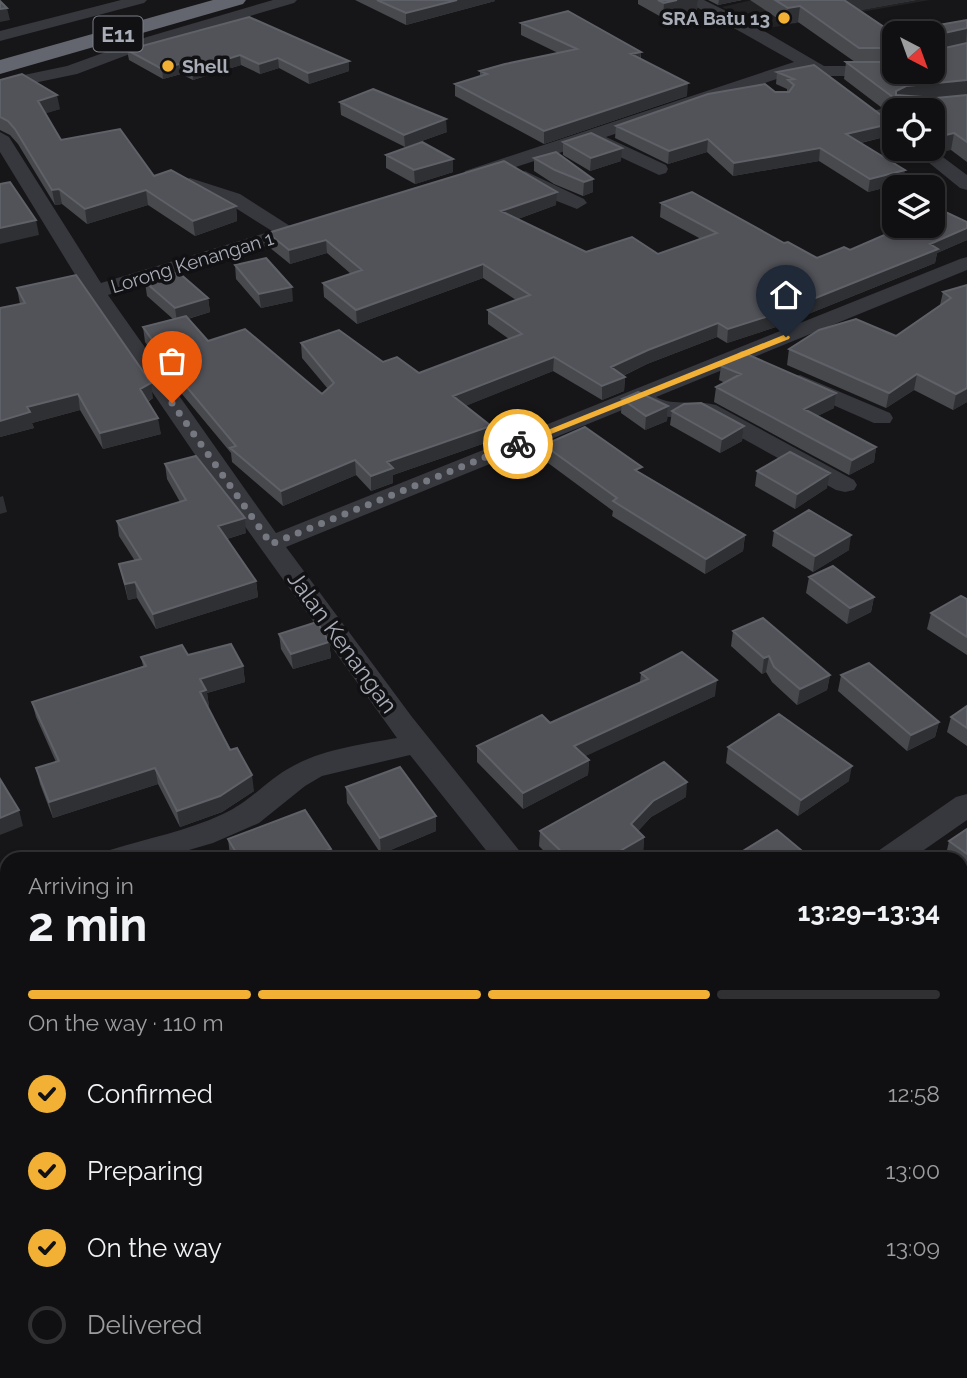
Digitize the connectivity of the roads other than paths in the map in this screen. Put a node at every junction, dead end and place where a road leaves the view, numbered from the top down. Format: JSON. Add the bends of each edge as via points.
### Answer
{"nodes":[{"id":1,"x":139,"y":0,"type":"edge"},
{"id":2,"x":192,"y":0,"type":"edge"},
{"id":3,"x":236,"y":0,"type":"edge"},
{"id":4,"x":289,"y":0,"type":"edge"},
{"id":5,"x":692,"y":0,"type":"edge"},
{"id":6,"x":167,"y":20,"type":"junction"},
{"id":7,"x":38,"y":25,"type":"junction"},
{"id":8,"x":101,"y":26,"type":"junction"},
{"id":9,"x":0,"y":36,"type":"edge"},
{"id":10,"x":153,"y":40,"type":"junction"},
{"id":11,"x":105,"y":58,"type":"joint"},
{"id":12,"x":1,"y":63,"type":"edge"},
{"id":13,"x":814,"y":67,"type":"junction"},
{"id":14,"x":882,"y":70,"type":"edge"},
{"id":15,"x":755,"y":80,"type":"junction"},
{"id":16,"x":847,"y":91,"type":"edge"},
{"id":17,"x":773,"y":92,"type":"edge"},
{"id":18,"x":0,"y":137,"type":"edge"},
{"id":19,"x":592,"y":137,"type":"junction"},
{"id":20,"x":945,"y":155,"type":"edge"},
{"id":21,"x":956,"y":155,"type":"dead end"},
{"id":22,"x":937,"y":161,"type":"edge"},
{"id":23,"x":505,"y":164,"type":"junction"},
{"id":24,"x":659,"y":169,"type":"dead end"},
{"id":25,"x":457,"y":180,"type":"edge"},
{"id":26,"x":190,"y":184,"type":"edge"},
{"id":27,"x":967,"y":184,"type":"edge"},
{"id":28,"x":577,"y":202,"type":"dead end"},
{"id":29,"x":323,"y":222,"type":"edge"},
{"id":30,"x":288,"y":233,"type":"junction"},
{"id":31,"x":967,"y":263,"type":"edge"},
{"id":32,"x":95,"y":292,"type":"junction"},
{"id":33,"x":740,"y":355,"type":"junction"},
{"id":34,"x":638,"y":396,"type":"junction"},
{"id":35,"x":882,"y":418,"type":"dead end"},
{"id":36,"x":845,"y":485,"type":"dead end"},
{"id":37,"x":271,"y":544,"type":"junction"},
{"id":38,"x":417,"y":744,"type":"junction"},
{"id":39,"x":967,"y":805,"type":"edge"},
{"id":40,"x":142,"y":852,"type":"edge"},
{"id":41,"x":505,"y":852,"type":"edge"},
{"id":42,"x":900,"y":852,"type":"edge"}],
"edges":[{"from":1,"to":7,"type":"street"},
{"from":2,"to":8,"type":"highway","number":"E11"},
{"from":3,"to":6,"type":"highway","number":"E11"},
{"from":4,"to":10,"type":"street"},
{"from":5,"to":13,"type":"street"},
{"from":6,"to":10,"type":"highway","via":[[146,33]]},
{"from":6,"to":12,"type":"highway","number":"E11"},
{"from":7,"to":8,"type":"highway"},
{"from":7,"to":9,"type":"street"},
{"from":7,"to":12,"type":"highway","via":[[39,34]]},
{"from":8,"to":12,"type":"highway","number":"E11"},
{"from":10,"to":11,"type":"street"},
{"from":11,"to":12,"type":"highway","via":[[66,53]]},
{"from":13,"to":14,"type":"street"},
{"from":13,"to":15,"type":"street"},
{"from":13,"to":16,"type":"street"},
{"from":15,"to":17,"type":"street"},
{"from":15,"to":19,"type":"street"},
{"from":18,"to":32,"type":"street","name":"Jalan Kenangan"},
{"from":19,"to":23,"type":"street"},
{"from":19,"to":24,"type":"street"},
{"from":20,"to":21,"type":"street"},
{"from":22,"to":27,"type":"street"},
{"from":23,"to":25,"type":"street"},
{"from":23,"to":28,"type":"street","via":[[546,190]]},
{"from":26,"to":30,"type":"street","via":[[233,198]]},
{"from":29,"to":30,"type":"street","name":"Lorong Kenangan 1"},
{"from":30,"to":32,"type":"street","name":"Lorong Kenangan 1"},
{"from":31,"to":33,"type":"street"},
{"from":32,"to":37,"type":"street","name":"Jalan Kenangan"},
{"from":33,"to":34,"type":"street"},
{"from":33,"to":35,"type":"street"},
{"from":34,"to":36,"type":"street","via":[[660,408],[708,410]]},
{"from":34,"to":37,"type":"street"},
{"from":37,"to":38,"type":"street","name":"Jalan Kenangan"},
{"from":38,"to":40,"type":"street","via":[[315,768],[290,779],[279,794],[244,817]]},
{"from":38,"to":41,"type":"street","name":"Jalan Kenangan"},
{"from":39,"to":42,"type":"street"}]}
